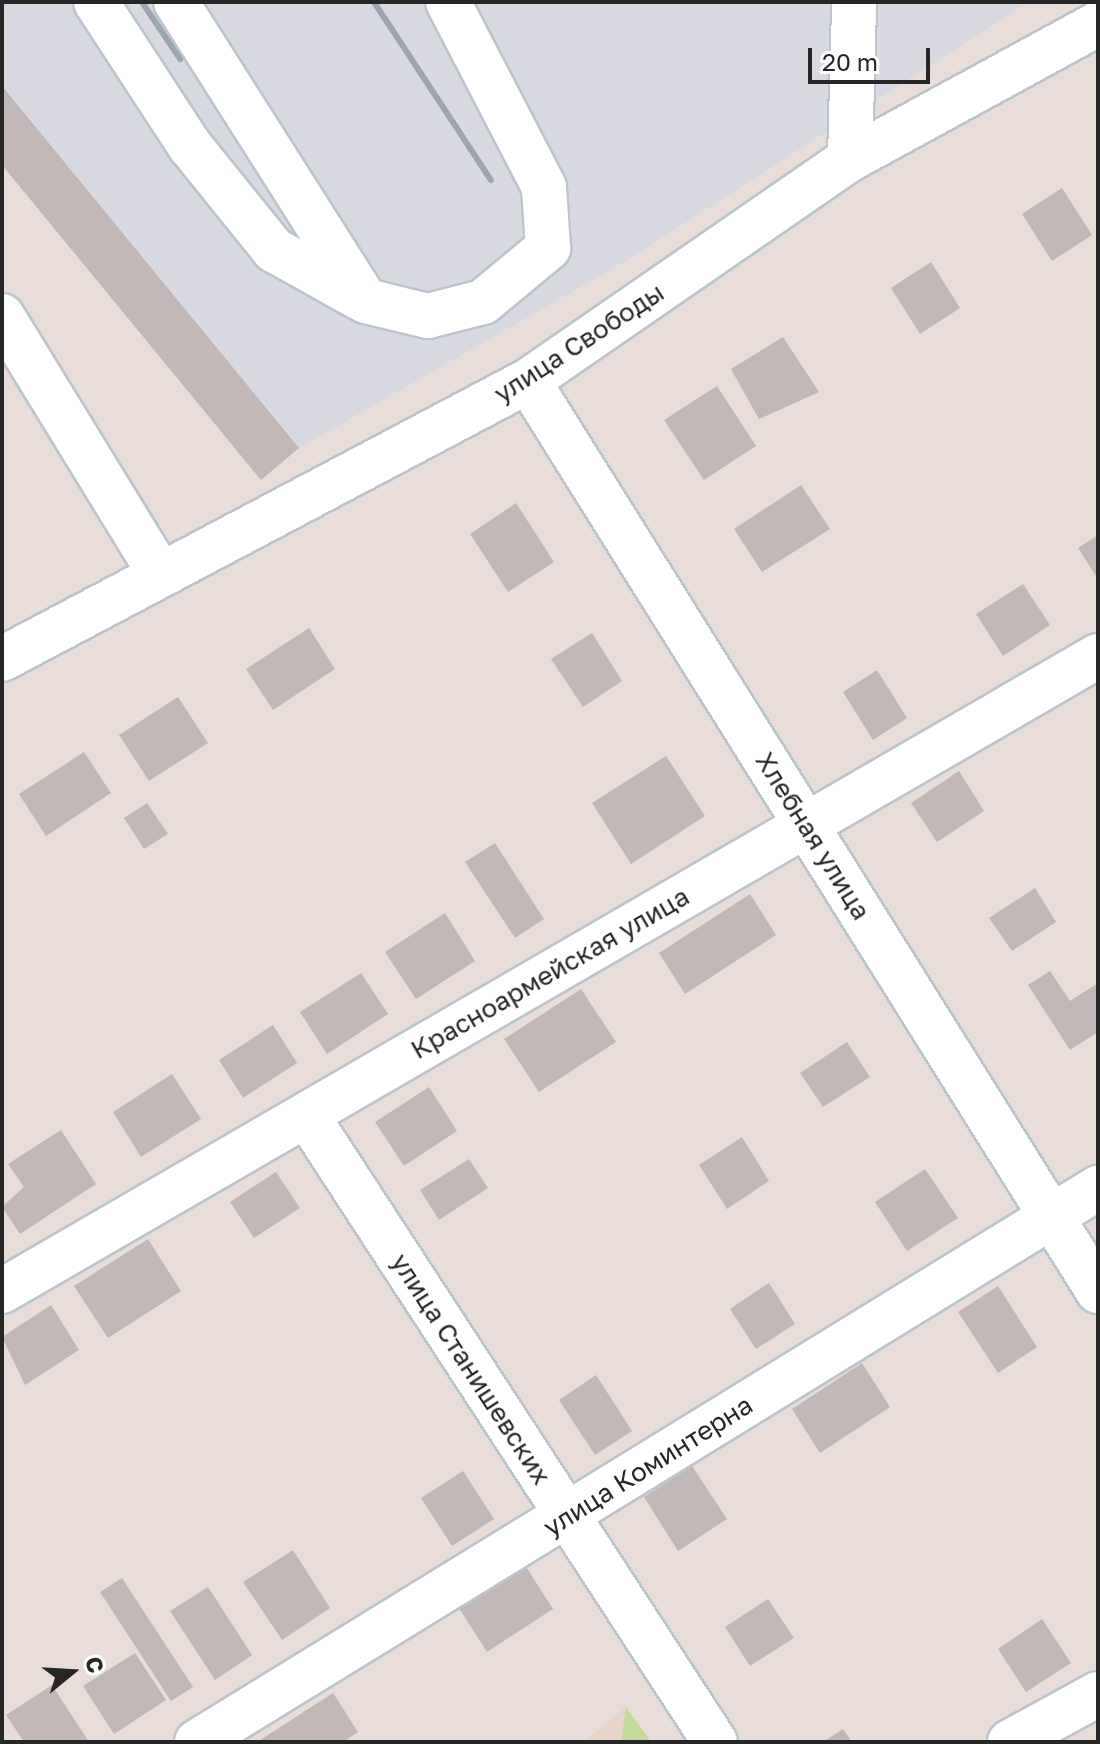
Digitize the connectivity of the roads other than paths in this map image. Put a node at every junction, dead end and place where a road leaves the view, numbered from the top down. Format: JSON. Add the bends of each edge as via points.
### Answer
{"nodes":[{"id":1,"x":96,"y":2,"type":"edge"},
{"id":2,"x":176,"y":2,"type":"edge"},
{"id":3,"x":448,"y":2,"type":"edge"},
{"id":4,"x":854,"y":2,"type":"edge"},
{"id":5,"x":1098,"y":24,"type":"edge"},
{"id":6,"x":850,"y":159,"type":"junction"},
{"id":7,"x":366,"y":301,"type":"junction"},
{"id":8,"x":2,"y":316,"type":"edge"},
{"id":9,"x":528,"y":381,"type":"junction"},
{"id":10,"x":160,"y":574,"type":"junction"},
{"id":11,"x":1098,"y":656,"type":"edge"},
{"id":12,"x":2,"y":659,"type":"edge"},
{"id":13,"x":803,"y":822,"type":"junction"},
{"id":14,"x":307,"y":1116,"type":"junction"},
{"id":15,"x":1098,"y":1188,"type":"edge"},
{"id":16,"x":1051,"y":1215,"type":"junction"},
{"id":17,"x":2,"y":1291,"type":"edge"},
{"id":18,"x":1098,"y":1291,"type":"edge"},
{"id":19,"x":567,"y":1516,"type":"junction"},
{"id":20,"x":1098,"y":1694,"type":"edge"},
{"id":21,"x":197,"y":1742,"type":"edge"},
{"id":22,"x":715,"y":1742,"type":"edge"},
{"id":23,"x":1010,"y":1742,"type":"edge"}],
"edges":[{"from":1,"to":7,"type":"street","via":[[190,146],[274,250]]},
{"from":2,"to":7,"type":"street"},
{"from":3,"to":7,"type":"street","via":[[544,187],[548,248],[483,302],[428,316]]},
{"from":4,"to":6,"type":"street"},
{"from":5,"to":6,"type":"street","name":"улица Свободы"},
{"from":6,"to":9,"type":"street","name":"улица Свободы"},
{"from":8,"to":10,"type":"street"},
{"from":9,"to":10,"type":"street","name":"улица Свободы"},
{"from":9,"to":13,"type":"street","name":"Хлебная улица"},
{"from":10,"to":12,"type":"street","name":"улица Свободы"},
{"from":11,"to":13,"type":"street","name":"Красноармейская улица"},
{"from":13,"to":14,"type":"street","name":"Красноармейская улица"},
{"from":13,"to":16,"type":"street","name":"Хлебная улица"},
{"from":14,"to":17,"type":"street","name":"Красноармейская улица"},
{"from":14,"to":19,"type":"street","name":"улица Станишевских"},
{"from":15,"to":16,"type":"street","name":"улица Коминтерна"},
{"from":16,"to":18,"type":"street","name":"Хлебная улица"},
{"from":16,"to":19,"type":"street","name":"улица Коминтерна"},
{"from":19,"to":21,"type":"street","name":"улица Коминтерна"},
{"from":19,"to":22,"type":"street","name":"улица Станишевских"},
{"from":20,"to":23,"type":"street"}]}
